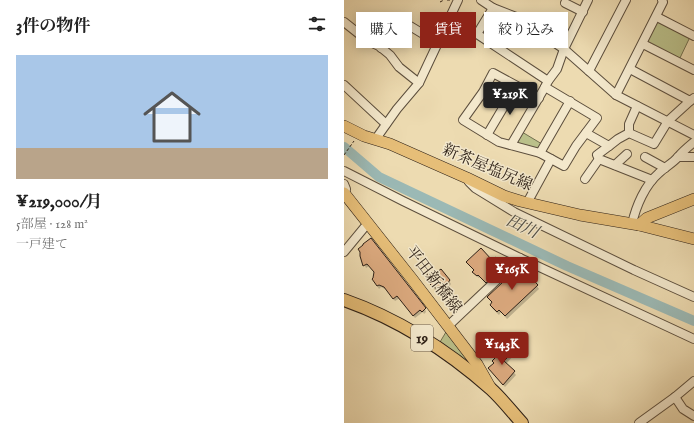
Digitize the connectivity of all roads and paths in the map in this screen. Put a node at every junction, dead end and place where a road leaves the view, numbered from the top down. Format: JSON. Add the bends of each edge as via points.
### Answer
{"nodes":[{"id":1,"x":444,"y":0,"type":"edge"},
{"id":2,"x":447,"y":0,"type":"edge"},
{"id":3,"x":450,"y":0,"type":"edge"},
{"id":4,"x":458,"y":0,"type":"edge"},
{"id":5,"x":481,"y":0,"type":"edge"},
{"id":6,"x":588,"y":0,"type":"edge"},
{"id":7,"x":626,"y":0,"type":"edge"},
{"id":8,"x":662,"y":0,"type":"edge"},
{"id":9,"x":440,"y":2,"type":"dead end"},
{"id":10,"x":566,"y":3,"type":"dead end"},
{"id":11,"x":493,"y":8,"type":"junction"},
{"id":12,"x":452,"y":12,"type":"edge"},
{"id":13,"x":583,"y":12,"type":"junction"},
{"id":14,"x":656,"y":17,"type":"junction"},
{"id":15,"x":344,"y":22,"type":"edge"},
{"id":16,"x":414,"y":26,"type":"dead end"},
{"id":17,"x":420,"y":30,"type":"edge"},
{"id":18,"x":356,"y":32,"type":"edge"},
{"id":19,"x":694,"y":36,"type":"edge"},
{"id":20,"x":642,"y":44,"type":"junction"},
{"id":21,"x":381,"y":48,"type":"edge"},
{"id":22,"x":436,"y":48,"type":"edge"},
{"id":23,"x":564,"y":49,"type":"junction"},
{"id":24,"x":630,"y":70,"type":"junction"},
{"id":25,"x":694,"y":70,"type":"edge"},
{"id":26,"x":589,"y":71,"type":"junction"},
{"id":27,"x":419,"y":83,"type":"junction"},
{"id":28,"x":547,"y":84,"type":"junction"},
{"id":29,"x":344,"y":86,"type":"edge"},
{"id":30,"x":516,"y":86,"type":"junction"},
{"id":31,"x":616,"y":95,"type":"junction"},
{"id":32,"x":539,"y":98,"type":"junction"},
{"id":33,"x":692,"y":99,"type":"edge"},
{"id":34,"x":570,"y":101,"type":"junction"},
{"id":35,"x":637,"y":106,"type":"junction"},
{"id":36,"x":668,"y":121,"type":"junction"},
{"id":37,"x":386,"y":124,"type":"junction"},
{"id":38,"x":344,"y":126,"type":"edge"},
{"id":39,"x":586,"y":133,"type":"junction"},
{"id":40,"x":624,"y":134,"type":"junction"},
{"id":41,"x":487,"y":135,"type":"junction"},
{"id":42,"x":694,"y":135,"type":"edge"},
{"id":43,"x":356,"y":138,"type":"dead end"},
{"id":44,"x":375,"y":140,"type":"junction"},
{"id":45,"x":694,"y":142,"type":"edge"},
{"id":46,"x":611,"y":144,"type":"junction"},
{"id":47,"x":511,"y":146,"type":"junction"},
{"id":48,"x":540,"y":153,"type":"junction"},
{"id":49,"x":627,"y":154,"type":"dead end"},
{"id":50,"x":344,"y":155,"type":"edge"},
{"id":51,"x":645,"y":157,"type":"dead end"},
{"id":52,"x":678,"y":157,"type":"junction"},
{"id":53,"x":694,"y":157,"type":"edge"},
{"id":54,"x":551,"y":159,"type":"junction"},
{"id":55,"x":599,"y":159,"type":"junction"},
{"id":56,"x":615,"y":165,"type":"junction"},
{"id":57,"x":665,"y":168,"type":"junction"},
{"id":58,"x":344,"y":171,"type":"edge"},
{"id":59,"x":467,"y":178,"type":"junction"},
{"id":60,"x":585,"y":179,"type":"dead end"},
{"id":61,"x":652,"y":180,"type":"junction"},
{"id":62,"x":344,"y":191,"type":"edge"},
{"id":63,"x":694,"y":199,"type":"edge"},
{"id":64,"x":527,"y":203,"type":"junction"},
{"id":65,"x":368,"y":223,"type":"junction"},
{"id":66,"x":635,"y":225,"type":"junction"},
{"id":67,"x":694,"y":239,"type":"edge"},
{"id":68,"x":344,"y":252,"type":"edge"},
{"id":69,"x":520,"y":258,"type":"junction"},
{"id":70,"x":694,"y":297,"type":"edge"},
{"id":71,"x":344,"y":300,"type":"edge"},
{"id":72,"x":448,"y":326,"type":"junction"},
{"id":73,"x":694,"y":339,"type":"edge"},
{"id":74,"x":694,"y":381,"type":"edge"},
{"id":75,"x":492,"y":390,"type":"junction"},
{"id":76,"x":675,"y":397,"type":"junction"},
{"id":77,"x":694,"y":416,"type":"edge"},
{"id":78,"x":522,"y":423,"type":"edge"},
{"id":79,"x":639,"y":423,"type":"edge"}],
"edges":[{"from":1,"to":9,"type":"path"},
{"from":2,"to":3,"type":"path"},
{"from":4,"to":12,"type":"street"},
{"from":5,"to":11,"type":"street"},
{"from":6,"to":13,"type":"street"},
{"from":7,"to":26,"type":"street"},
{"from":8,"to":14,"type":"street"},
{"from":10,"to":13,"type":"street"},
{"from":11,"to":23,"type":"street","via":[[516,17]]},
{"from":11,"to":28,"type":"street","via":[[477,34]]},
{"from":13,"to":23,"type":"street"},
{"from":14,"to":19,"type":"street"},
{"from":14,"to":20,"type":"street"},
{"from":15,"to":18,"type":"street"},
{"from":16,"to":17,"type":"street"},
{"from":20,"to":24,"type":"street"},
{"from":20,"to":25,"type":"street"},
{"from":21,"to":27,"type":"street"},
{"from":22,"to":27,"type":"street"},
{"from":23,"to":26,"type":"street"},
{"from":23,"to":28,"type":"street","via":[[557,68]]},
{"from":24,"to":31,"type":"street"},
{"from":24,"to":33,"type":"street"},
{"from":26,"to":31,"type":"street"},
{"from":27,"to":37,"type":"street"},
{"from":28,"to":32,"type":"street"},
{"from":28,"to":34,"type":"street"},
{"from":29,"to":37,"type":"street"},
{"from":30,"to":32,"type":"street"},
{"from":30,"to":41,"type":"street"},
{"from":30,"to":41,"type":"street","via":[[493,73],[463,120]]},
{"from":31,"to":35,"type":"street"},
{"from":32,"to":47,"type":"street"},
{"from":33,"to":36,"type":"street"},
{"from":34,"to":39,"type":"street","via":[[597,118]]},
{"from":34,"to":48,"type":"street"},
{"from":35,"to":36,"type":"street"},
{"from":35,"to":40,"type":"street"},
{"from":36,"to":40,"type":"street","via":[[654,144]]},
{"from":36,"to":42,"type":"street"},
{"from":37,"to":44,"type":"street"},
{"from":38,"to":44,"type":"main road","name":"新茶屋塩尻線"},
{"from":39,"to":46,"type":"street"},
{"from":39,"to":54,"type":"street","via":[[564,166]]},
{"from":40,"to":46,"type":"street"},
{"from":41,"to":47,"type":"street"},
{"from":43,"to":50,"type":"path"},
{"from":44,"to":59,"type":"main road","name":"新茶屋塩尻線","via":[[390,144]]},
{"from":45,"to":52,"type":"street"},
{"from":46,"to":55,"type":"street","via":[[597,155]]},
{"from":47,"to":48,"type":"street"},
{"from":48,"to":54,"type":"street"},
{"from":49,"to":56,"type":"street"},
{"from":51,"to":57,"type":"street"},
{"from":52,"to":53,"type":"street"},
{"from":52,"to":57,"type":"street"},
{"from":54,"to":64,"type":"street"},
{"from":55,"to":56,"type":"street"},
{"from":55,"to":60,"type":"street"},
{"from":56,"to":61,"type":"street"},
{"from":57,"to":61,"type":"street"},
{"from":58,"to":69,"type":"street"},
{"from":59,"to":64,"type":"main road","name":"新茶屋塩尻線","via":[[504,196]]},
{"from":59,"to":70,"type":"street","via":[[469,183],[514,212]]},
{"from":61,"to":66,"type":"street","via":[[641,200]]},
{"from":62,"to":65,"type":"main road","name":"平田新橋線"},
{"from":63,"to":66,"type":"main road"},
{"from":64,"to":66,"type":"main road","name":"新茶屋塩尻線"},
{"from":65,"to":68,"type":"street"},
{"from":65,"to":72,"type":"main road","name":"平田新橋線"},
{"from":66,"to":67,"type":"main road","name":"新茶屋塩尻線"},
{"from":69,"to":72,"type":"street"},
{"from":69,"to":73,"type":"street"},
{"from":71,"to":75,"type":"highway","number":"19","via":[[378,314],[422,338]]},
{"from":72,"to":75,"type":"main road","name":"平田新橋線","via":[[478,364]]},
{"from":74,"to":76,"type":"street"},
{"from":75,"to":78,"type":"highway","number":"19"},
{"from":76,"to":77,"type":"street","via":[[684,409]]},
{"from":76,"to":79,"type":"street"}]}
